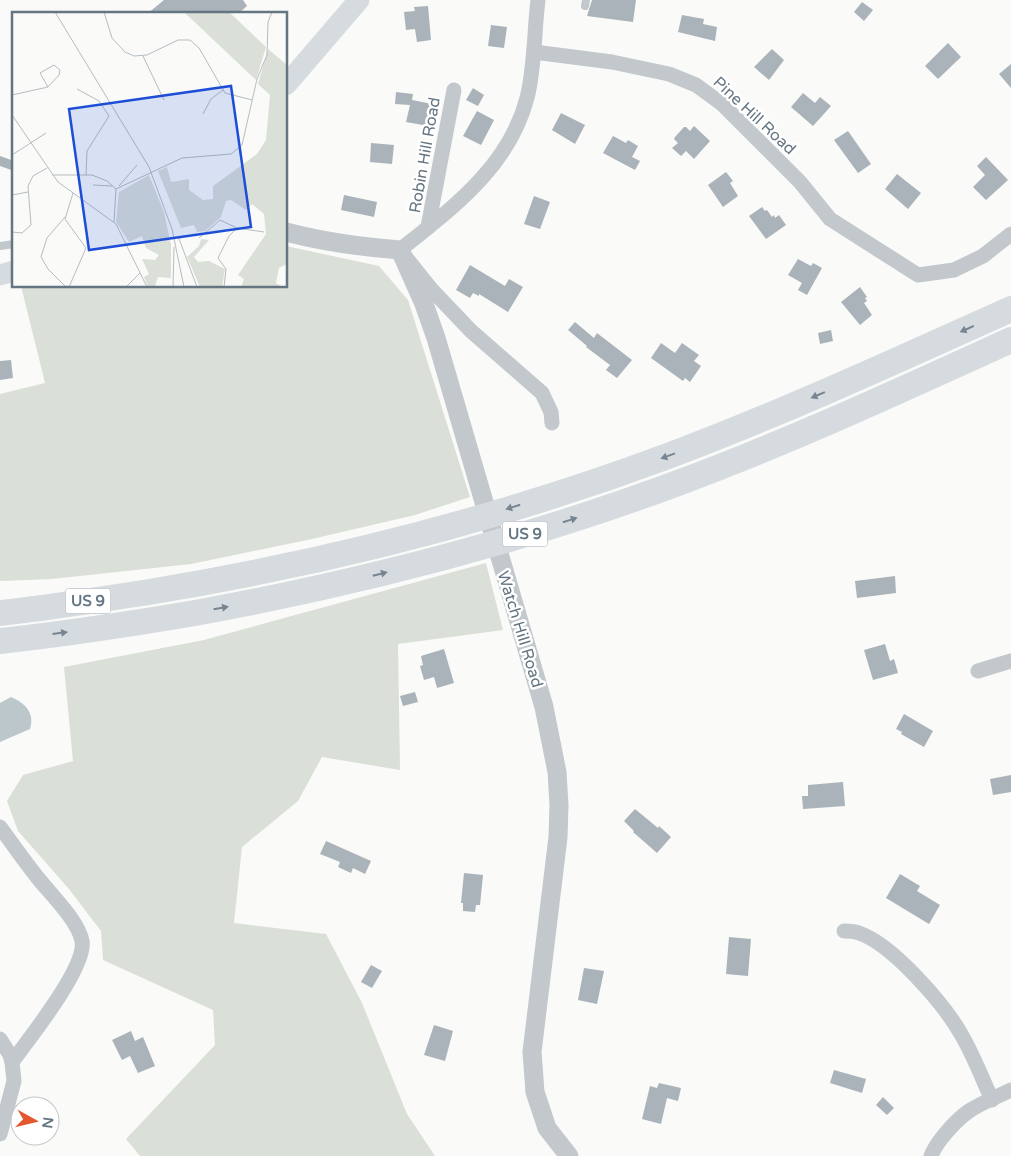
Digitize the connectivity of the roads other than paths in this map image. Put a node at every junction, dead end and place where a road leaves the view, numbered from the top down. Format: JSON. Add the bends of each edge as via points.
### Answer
{"nodes":[{"id":1,"x":359,"y":0,"type":"edge"},
{"id":2,"x":538,"y":0,"type":"edge"},
{"id":3,"x":534,"y":52,"type":"junction"},
{"id":4,"x":288,"y":83,"type":"edge"},
{"id":5,"x":454,"y":90,"type":"dead end"},
{"id":6,"x":428,"y":227,"type":"junction"},
{"id":7,"x":288,"y":233,"type":"edge"},
{"id":8,"x":1011,"y":234,"type":"edge"},
{"id":9,"x":400,"y":250,"type":"junction"},
{"id":10,"x":1011,"y":309,"type":"edge"},
{"id":11,"x":1011,"y":340,"type":"edge"},
{"id":12,"x":552,"y":423,"type":"dead end"},
{"id":13,"x":176,"y":587,"type":"junction"},
{"id":14,"x":0,"y":600,"type":"edge"},
{"id":15,"x":0,"y":613,"type":"edge"},
{"id":16,"x":4,"y":641,"type":"edge"},
{"id":17,"x":1011,"y":661,"type":"edge"},
{"id":18,"x":978,"y":671,"type":"dead end"},
{"id":19,"x":0,"y":827,"type":"edge"},
{"id":20,"x":844,"y":931,"type":"dead end"},
{"id":21,"x":0,"y":1039,"type":"edge"},
{"id":22,"x":12,"y":1062,"type":"junction"},
{"id":23,"x":1011,"y":1090,"type":"edge"},
{"id":24,"x":992,"y":1100,"type":"junction"},
{"id":25,"x":0,"y":1134,"type":"edge"},
{"id":26,"x":569,"y":1156,"type":"edge"},
{"id":27,"x":931,"y":1156,"type":"edge"}],
"edges":[{"from":1,"to":4,"type":"main road"},
{"from":2,"to":3,"type":"street"},
{"from":3,"to":6,"type":"street","via":[[526,98],[513,132],[495,164],[464,197]]},
{"from":3,"to":8,"type":"street","name":"Pine Hill Road","via":[[612,62],[669,74],[696,85],[722,104],[793,174],[830,219],[918,275],[954,270],[983,256]]},
{"from":5,"to":6,"type":"street","name":"Robin Hill Road"},
{"from":6,"to":9,"type":"street"},
{"from":7,"to":9,"type":"street","via":[[344,245]]},
{"from":9,"to":12,"type":"street","via":[[464,324],[542,393],[552,412]]},
{"from":9,"to":26,"type":"street","name":"Watch Hill Road","via":[[436,338],[544,707],[557,772],[558,837],[532,1052],[535,1092],[546,1128]]},
{"from":10,"to":13,"type":"highway","number":"US 9","one_way":true,"via":[[764,418],[573,489],[364,548]]},
{"from":16,"to":11,"type":"highway","number":"US 9","one_way":true,"via":[[135,623],[294,594],[503,541],[630,500],[740,459]]},
{"from":13,"to":14,"type":"highway"},
{"from":13,"to":15,"type":"highway","number":"US 9"},
{"from":17,"to":18,"type":"street"},
{"from":19,"to":22,"type":"street","via":[[69,915],[82,940],[78,961],[66,986]]},
{"from":20,"to":24,"type":"street","via":[[859,933],[875,941],[910,970],[943,1006],[962,1034]]},
{"from":21,"to":22,"type":"street"},
{"from":22,"to":25,"type":"street","via":[[14,1081]]},
{"from":23,"to":24,"type":"street"},
{"from":24,"to":27,"type":"street","via":[[969,1111],[933,1149]]}]}
